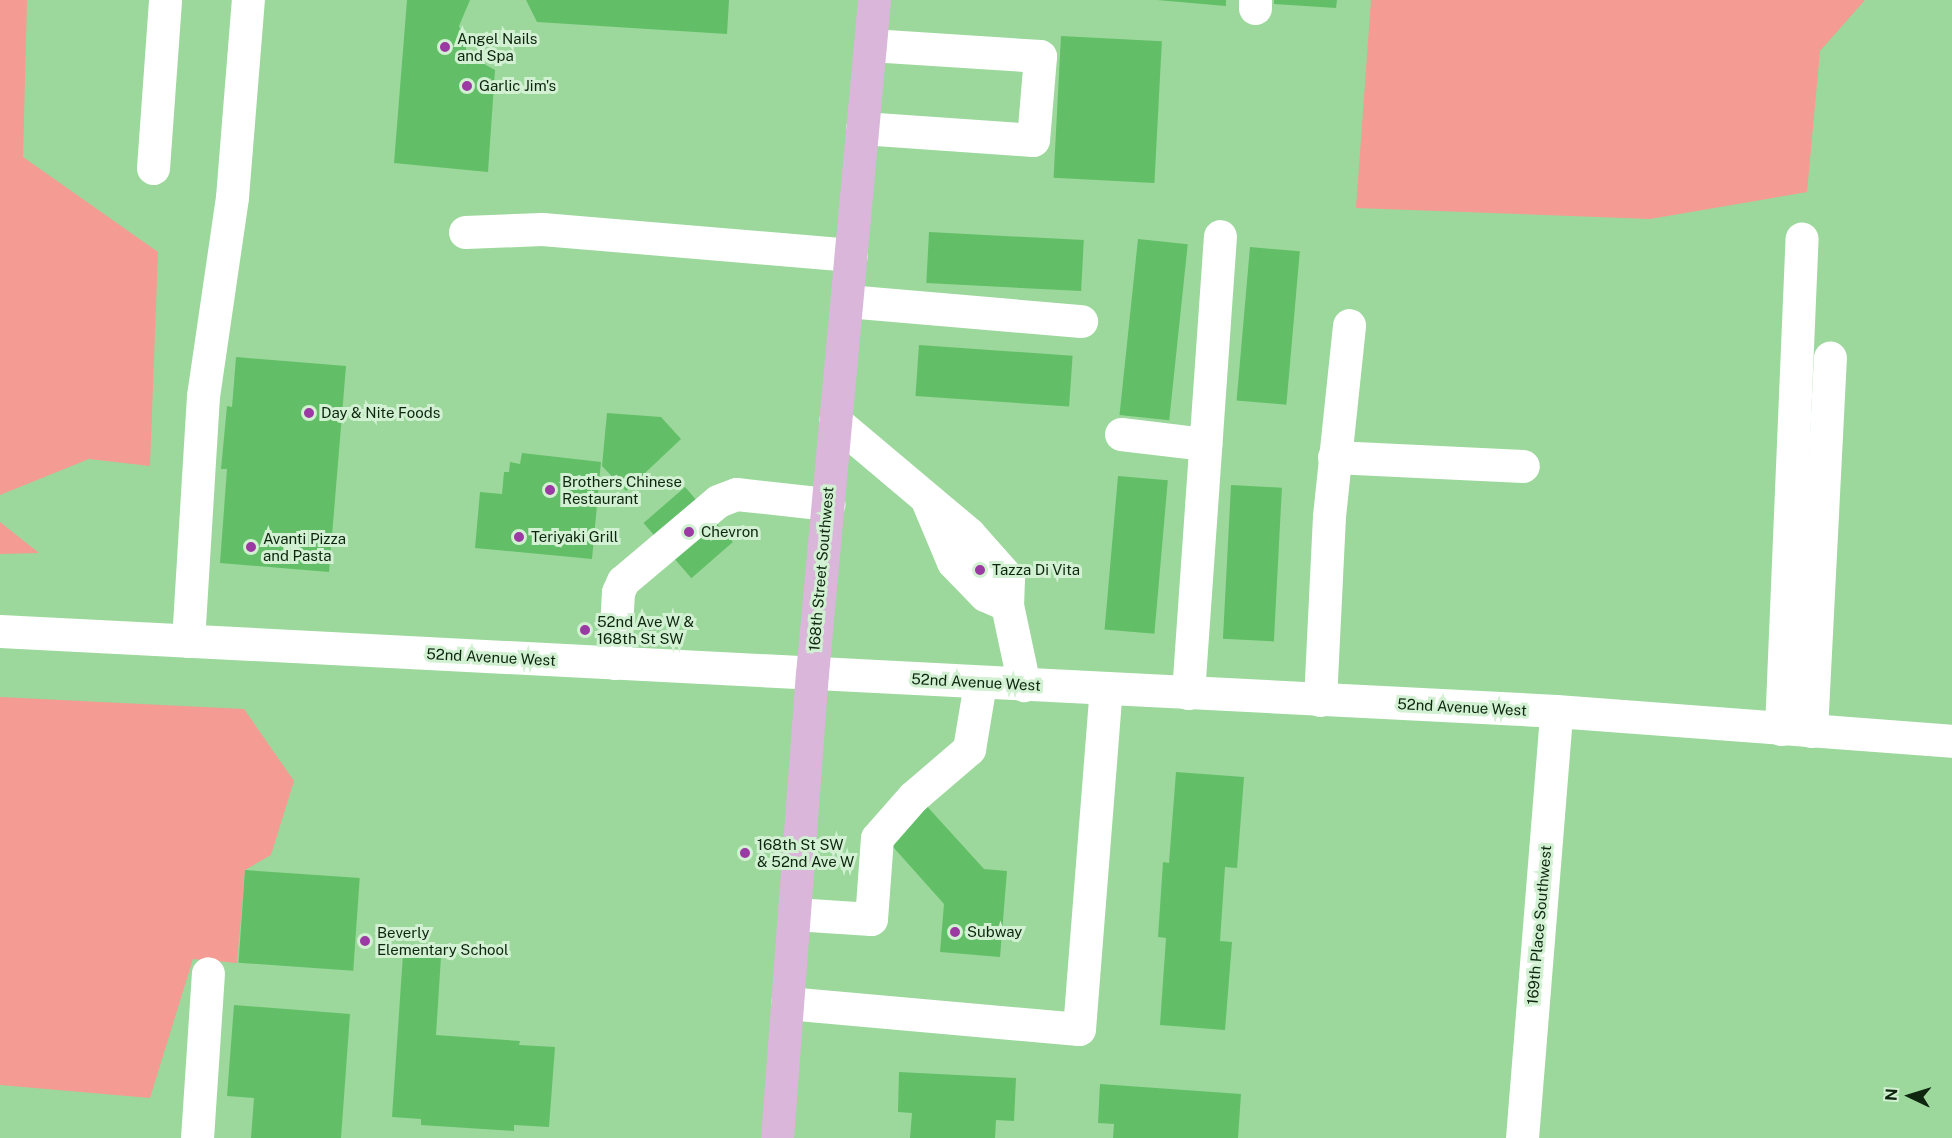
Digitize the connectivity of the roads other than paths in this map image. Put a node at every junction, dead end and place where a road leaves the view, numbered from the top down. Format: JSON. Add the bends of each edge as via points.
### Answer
{"nodes":[{"id":1,"x":165,"y":0,"type":"edge"},
{"id":2,"x":248,"y":0,"type":"edge"},
{"id":3,"x":874,"y":0,"type":"edge"},
{"id":4,"x":870,"y":45,"type":"junction"},
{"id":5,"x":862,"y":128,"type":"junction"},
{"id":6,"x":153,"y":168,"type":"dead end"},
{"id":7,"x":465,"y":232,"type":"dead end"},
{"id":8,"x":1220,"y":236,"type":"dead end"},
{"id":9,"x":1802,"y":238,"type":"dead end"},
{"id":10,"x":851,"y":255,"type":"junction"},
{"id":11,"x":846,"y":301,"type":"junction"},
{"id":12,"x":1081,"y":321,"type":"dead end"},
{"id":13,"x":1349,"y":325,"type":"dead end"},
{"id":14,"x":1830,"y":357,"type":"dead end"},
{"id":15,"x":835,"y":421,"type":"junction"},
{"id":16,"x":1121,"y":434,"type":"dead end"},
{"id":17,"x":1205,"y":444,"type":"junction"},
{"id":18,"x":1334,"y":457,"type":"junction"},
{"id":19,"x":1522,"y":466,"type":"dead end"},
{"id":20,"x":828,"y":504,"type":"junction"},
{"id":21,"x":0,"y":631,"type":"edge"},
{"id":22,"x":188,"y":641,"type":"junction"},
{"id":23,"x":614,"y":663,"type":"junction"},
{"id":24,"x":812,"y":674,"type":"junction"},
{"id":25,"x":980,"y":683,"type":"junction"},
{"id":26,"x":1024,"y":685,"type":"junction"},
{"id":27,"x":1106,"y":689,"type":"junction"},
{"id":28,"x":1188,"y":693,"type":"junction"},
{"id":29,"x":1320,"y":700,"type":"junction"},
{"id":30,"x":1556,"y":711,"type":"junction"},
{"id":31,"x":1796,"y":730,"type":"junction"},
{"id":32,"x":1952,"y":741,"type":"edge"},
{"id":33,"x":794,"y":914,"type":"junction"},
{"id":34,"x":208,"y":973,"type":"dead end"},
{"id":35,"x":788,"y":1003,"type":"junction"},
{"id":36,"x":197,"y":1138,"type":"edge"},
{"id":37,"x":777,"y":1138,"type":"edge"},
{"id":38,"x":1522,"y":1138,"type":"edge"}],
"edges":[{"from":1,"to":6,"type":"street"},
{"from":2,"to":22,"type":"street","via":[[232,197],[203,396]]},
{"from":3,"to":4,"type":"main road","name":"168th Street Southwest"},
{"from":4,"to":5,"type":"main road","name":"168th Street Southwest"},
{"from":4,"to":5,"type":"street","via":[[1040,56],[1033,140]]},
{"from":5,"to":10,"type":"main road","name":"168th Street Southwest"},
{"from":7,"to":10,"type":"street","via":[[542,229]]},
{"from":8,"to":17,"type":"street"},
{"from":9,"to":31,"type":"street"},
{"from":10,"to":11,"type":"main road","name":"168th Street Southwest"},
{"from":11,"to":12,"type":"street"},
{"from":11,"to":15,"type":"main road","name":"168th Street Southwest"},
{"from":13,"to":18,"type":"street"},
{"from":14,"to":31,"type":"street"},
{"from":15,"to":20,"type":"main road","name":"168th Street Southwest"},
{"from":15,"to":26,"type":"street","via":[[969,534],[1008,578],[1007,605]]},
{"from":16,"to":17,"type":"street"},
{"from":17,"to":28,"type":"street"},
{"from":18,"to":19,"type":"street"},
{"from":18,"to":29,"type":"street"},
{"from":20,"to":23,"type":"street","via":[[736,494],[718,501],[623,581],[618,592]]},
{"from":20,"to":24,"type":"main road","name":"168th Street Southwest"},
{"from":21,"to":22,"type":"street","name":"52nd Avenue West"},
{"from":22,"to":23,"type":"street","name":"52nd Avenue West"},
{"from":23,"to":24,"type":"street","name":"52nd Avenue West"},
{"from":24,"to":25,"type":"street","name":"52nd Avenue West"},
{"from":24,"to":33,"type":"main road","name":"168th Street Southwest"},
{"from":25,"to":26,"type":"street","name":"52nd Avenue West"},
{"from":25,"to":33,"type":"street","via":[[969,749],[913,797],[877,838],[871,919]]},
{"from":26,"to":27,"type":"street","name":"52nd Avenue West"},
{"from":27,"to":28,"type":"street","name":"52nd Avenue West"},
{"from":27,"to":35,"type":"street","via":[[1079,1029]]},
{"from":28,"to":29,"type":"street","name":"52nd Avenue West"},
{"from":29,"to":30,"type":"street","name":"52nd Avenue West"},
{"from":30,"to":31,"type":"street","name":"52nd Avenue West"},
{"from":30,"to":38,"type":"street","name":"169th Place Southwest"},
{"from":31,"to":32,"type":"street","name":"52nd Avenue West"},
{"from":33,"to":35,"type":"main road","name":"168th Street Southwest"},
{"from":34,"to":36,"type":"street"},
{"from":35,"to":37,"type":"main road","name":"168th Street Southwest"}]}
